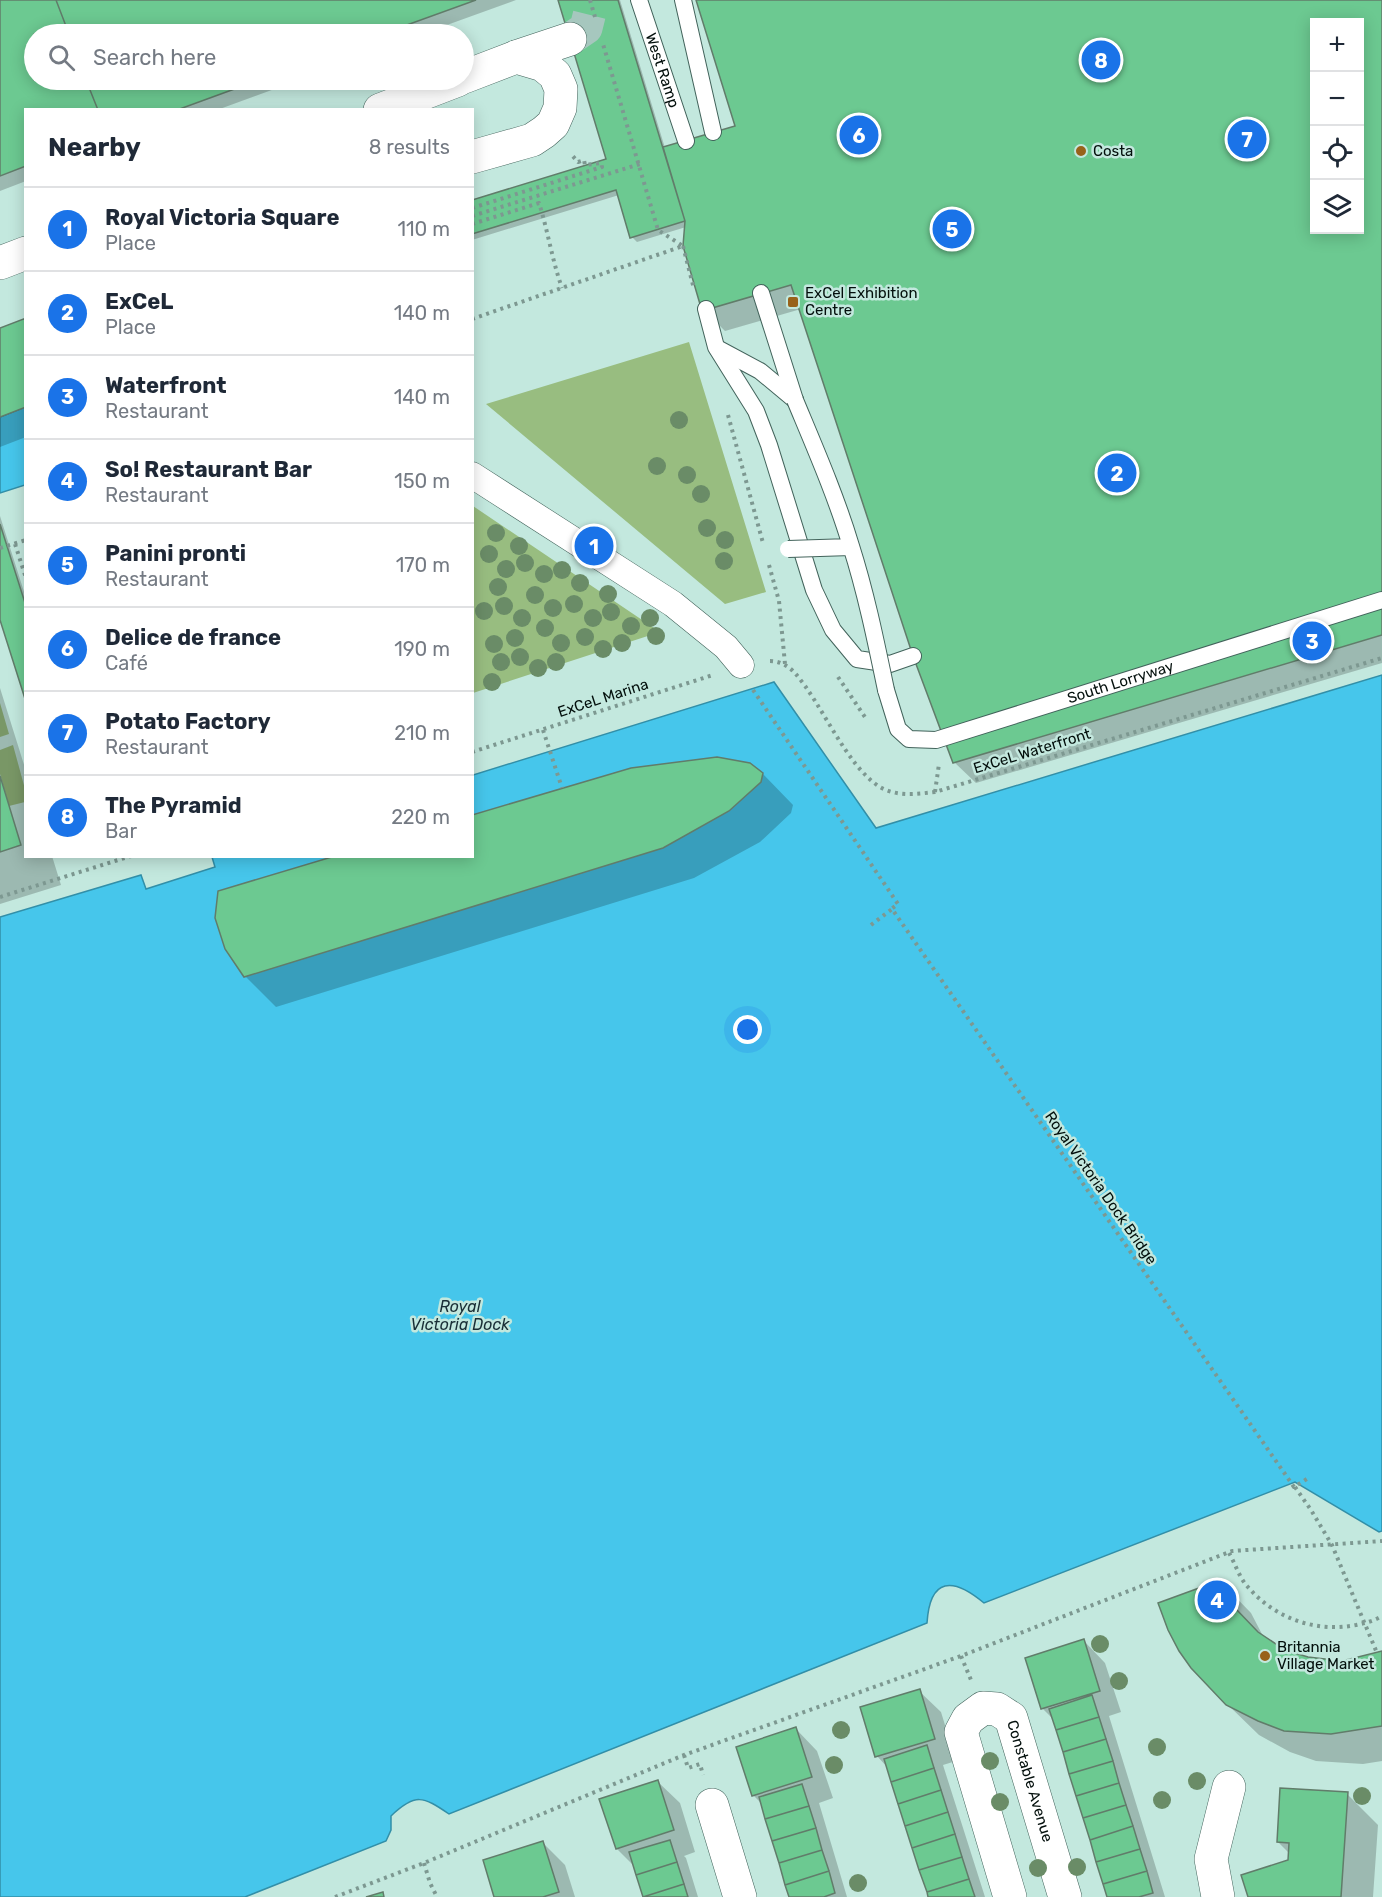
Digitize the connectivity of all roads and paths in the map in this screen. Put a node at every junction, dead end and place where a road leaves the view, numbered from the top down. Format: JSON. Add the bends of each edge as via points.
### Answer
{"nodes":[{"id":1,"x":590,"y":0,"type":"edge"},
{"id":2,"x":639,"y":0,"type":"edge"},
{"id":3,"x":683,"y":0,"type":"edge"},
{"id":4,"x":597,"y":22,"type":"dead end"},
{"id":5,"x":570,"y":39,"type":"tunnel mouth"},
{"id":6,"x":603,"y":44,"type":"dead end"},
{"id":7,"x":516,"y":57,"type":"junction"},
{"id":8,"x":474,"y":73,"type":"edge"},
{"id":9,"x":432,"y":90,"type":"edge"},
{"id":10,"x":385,"y":108,"type":"edge"},
{"id":11,"x":711,"y":124,"type":"dead end"},
{"id":12,"x":547,"y":129,"type":"junction"},
{"id":13,"x":686,"y":141,"type":"dead end"},
{"id":14,"x":474,"y":156,"type":"edge"},
{"id":15,"x":640,"y":164,"type":"junction"},
{"id":16,"x":571,"y":177,"type":"junction"},
{"id":17,"x":574,"y":185,"type":"junction"},
{"id":18,"x":474,"y":207,"type":"edge"},
{"id":19,"x":474,"y":215,"type":"edge"},
{"id":20,"x":474,"y":223,"type":"edge"},
{"id":21,"x":24,"y":254,"type":"edge"},
{"id":22,"x":0,"y":263,"type":"edge"},
{"id":23,"x":562,"y":288,"type":"junction"},
{"id":24,"x":761,"y":293,"type":"dead end"},
{"id":25,"x":706,"y":309,"type":"dead end"},
{"id":26,"x":474,"y":318,"type":"edge"},
{"id":27,"x":716,"y":347,"type":"junction"},
{"id":28,"x":795,"y":400,"type":"junction"},
{"id":29,"x":474,"y":476,"type":"edge"},
{"id":30,"x":24,"y":541,"type":"edge"},
{"id":31,"x":15,"y":543,"type":"junction"},
{"id":32,"x":851,"y":547,"type":"junction"},
{"id":33,"x":0,"y":548,"type":"edge"},
{"id":34,"x":788,"y":549,"type":"dead end"},
{"id":35,"x":24,"y":572,"type":"edge"},
{"id":36,"x":775,"y":589,"type":"dead end"},
{"id":37,"x":1382,"y":600,"type":"edge"},
{"id":38,"x":913,"y":656,"type":"dead end"},
{"id":39,"x":1382,"y":657,"type":"edge"},
{"id":40,"x":741,"y":665,"type":"junction"},
{"id":41,"x":785,"y":665,"type":"junction"},
{"id":42,"x":752,"y":688,"type":"dead end"},
{"id":43,"x":543,"y":730,"type":"junction"},
{"id":44,"x":474,"y":751,"type":"edge"},
{"id":45,"x":940,"y":755,"type":"dead end"},
{"id":46,"x":562,"y":788,"type":"dead end"},
{"id":47,"x":935,"y":792,"type":"junction"},
{"id":48,"x":114,"y":859,"type":"edge"},
{"id":49,"x":0,"y":897,"type":"edge"},
{"id":50,"x":1382,"y":1541,"type":"edge"},
{"id":51,"x":1332,"y":1545,"type":"junction"},
{"id":52,"x":1229,"y":1553,"type":"junction"},
{"id":53,"x":1382,"y":1616,"type":"edge"},
{"id":54,"x":1365,"y":1623,"type":"junction"},
{"id":55,"x":1377,"y":1653,"type":"dead end"},
{"id":56,"x":1229,"y":1787,"type":"dead end"},
{"id":57,"x":712,"y":1804,"type":"dead end"},
{"id":58,"x":424,"y":1863,"type":"junction"},
{"id":59,"x":335,"y":1897,"type":"edge"},
{"id":60,"x":437,"y":1897,"type":"edge"},
{"id":61,"x":740,"y":1897,"type":"edge"},
{"id":62,"x":1010,"y":1897,"type":"edge"},
{"id":63,"x":1065,"y":1897,"type":"edge"},
{"id":64,"x":1218,"y":1897,"type":"edge"}],
"edges":[{"from":1,"to":4,"type":"path"},
{"from":2,"to":13,"type":"lane","name":"West Ramp"},
{"from":3,"to":11,"type":"lane"},
{"from":5,"to":7,"type":"street"},
{"from":6,"to":15,"type":"path"},
{"from":7,"to":8,"type":"street"},
{"from":7,"to":12,"type":"street","via":[[543,65],[555,75],[561,89],[560,108]]},
{"from":9,"to":10,"type":"street"},
{"from":12,"to":14,"type":"street","via":[[532,140]]},
{"from":12,"to":16,"type":"path","via":[[578,162],[601,163],[602,167]]},
{"from":15,"to":17,"type":"path"},
{"from":15,"to":23,"type":"path","via":[[658,230],[682,246]]},
{"from":16,"to":17,"type":"path"},
{"from":16,"to":18,"type":"path"},
{"from":17,"to":19,"type":"path"},
{"from":20,"to":23,"type":"path","via":[[538,203]]},
{"from":21,"to":22,"type":"street"},
{"from":23,"to":26,"type":"path"},
{"from":24,"to":28,"type":"lane","name":"South Lorryway"},
{"from":25,"to":27,"type":"lane"},
{"from":27,"to":28,"type":"lane","via":[[760,371]]},
{"from":27,"to":38,"type":"lane","via":[[756,411],[814,590],[833,630],[857,659],[890,664]]},
{"from":28,"to":32,"type":"lane","name":"South Lorryway","bridge":true},
{"from":29,"to":40,"type":"street","via":[[673,604],[726,647]]},
{"from":30,"to":31,"type":"path"},
{"from":31,"to":33,"type":"path"},
{"from":31,"to":35,"type":"path"},
{"from":32,"to":34,"type":"lane","bridge":true},
{"from":32,"to":37,"type":"lane","name":"South Lorryway","bridge":true,"via":[[886,690],[898,729],[909,739],[936,740]]},
{"from":36,"to":41,"type":"path"},
{"from":39,"to":47,"type":"path","name":"ExCeL Waterfront"},
{"from":40,"to":41,"type":"path","via":[[766,661]]},
{"from":40,"to":43,"type":"path","name":"ExCeL Marina"},
{"from":41,"to":47,"type":"path","name":"ExCeL Waterfront","via":[[794,672],[860,769],[881,788],[904,795]]},
{"from":42,"to":51,"type":"path","name":"Royal Victoria Dock Bridge","via":[[898,904],[871,925],[892,909],[1294,1487],[1311,1477],[1294,1487]]},
{"from":43,"to":44,"type":"path","name":"ExCeL Marina"},
{"from":43,"to":46,"type":"path"},
{"from":45,"to":47,"type":"path"},
{"from":48,"to":49,"type":"path"},
{"from":50,"to":51,"type":"path"},
{"from":51,"to":52,"type":"path"},
{"from":51,"to":54,"type":"path"},
{"from":52,"to":54,"type":"path","via":[[1246,1585],[1273,1610],[1306,1625],[1342,1628]]},
{"from":52,"to":58,"type":"path","via":[[962,1656],[684,1755]]},
{"from":53,"to":54,"type":"path"},
{"from":54,"to":55,"type":"path"},
{"from":56,"to":64,"type":"street","via":[[1211,1859]]},
{"from":57,"to":61,"type":"street"},
{"from":58,"to":59,"type":"path"},
{"from":58,"to":60,"type":"path"},
{"from":62,"to":63,"type":"street","name":"Constable Avenue","via":[[961,1732],[968,1719],[982,1708],[996,1709],[1011,1718]]}]}
